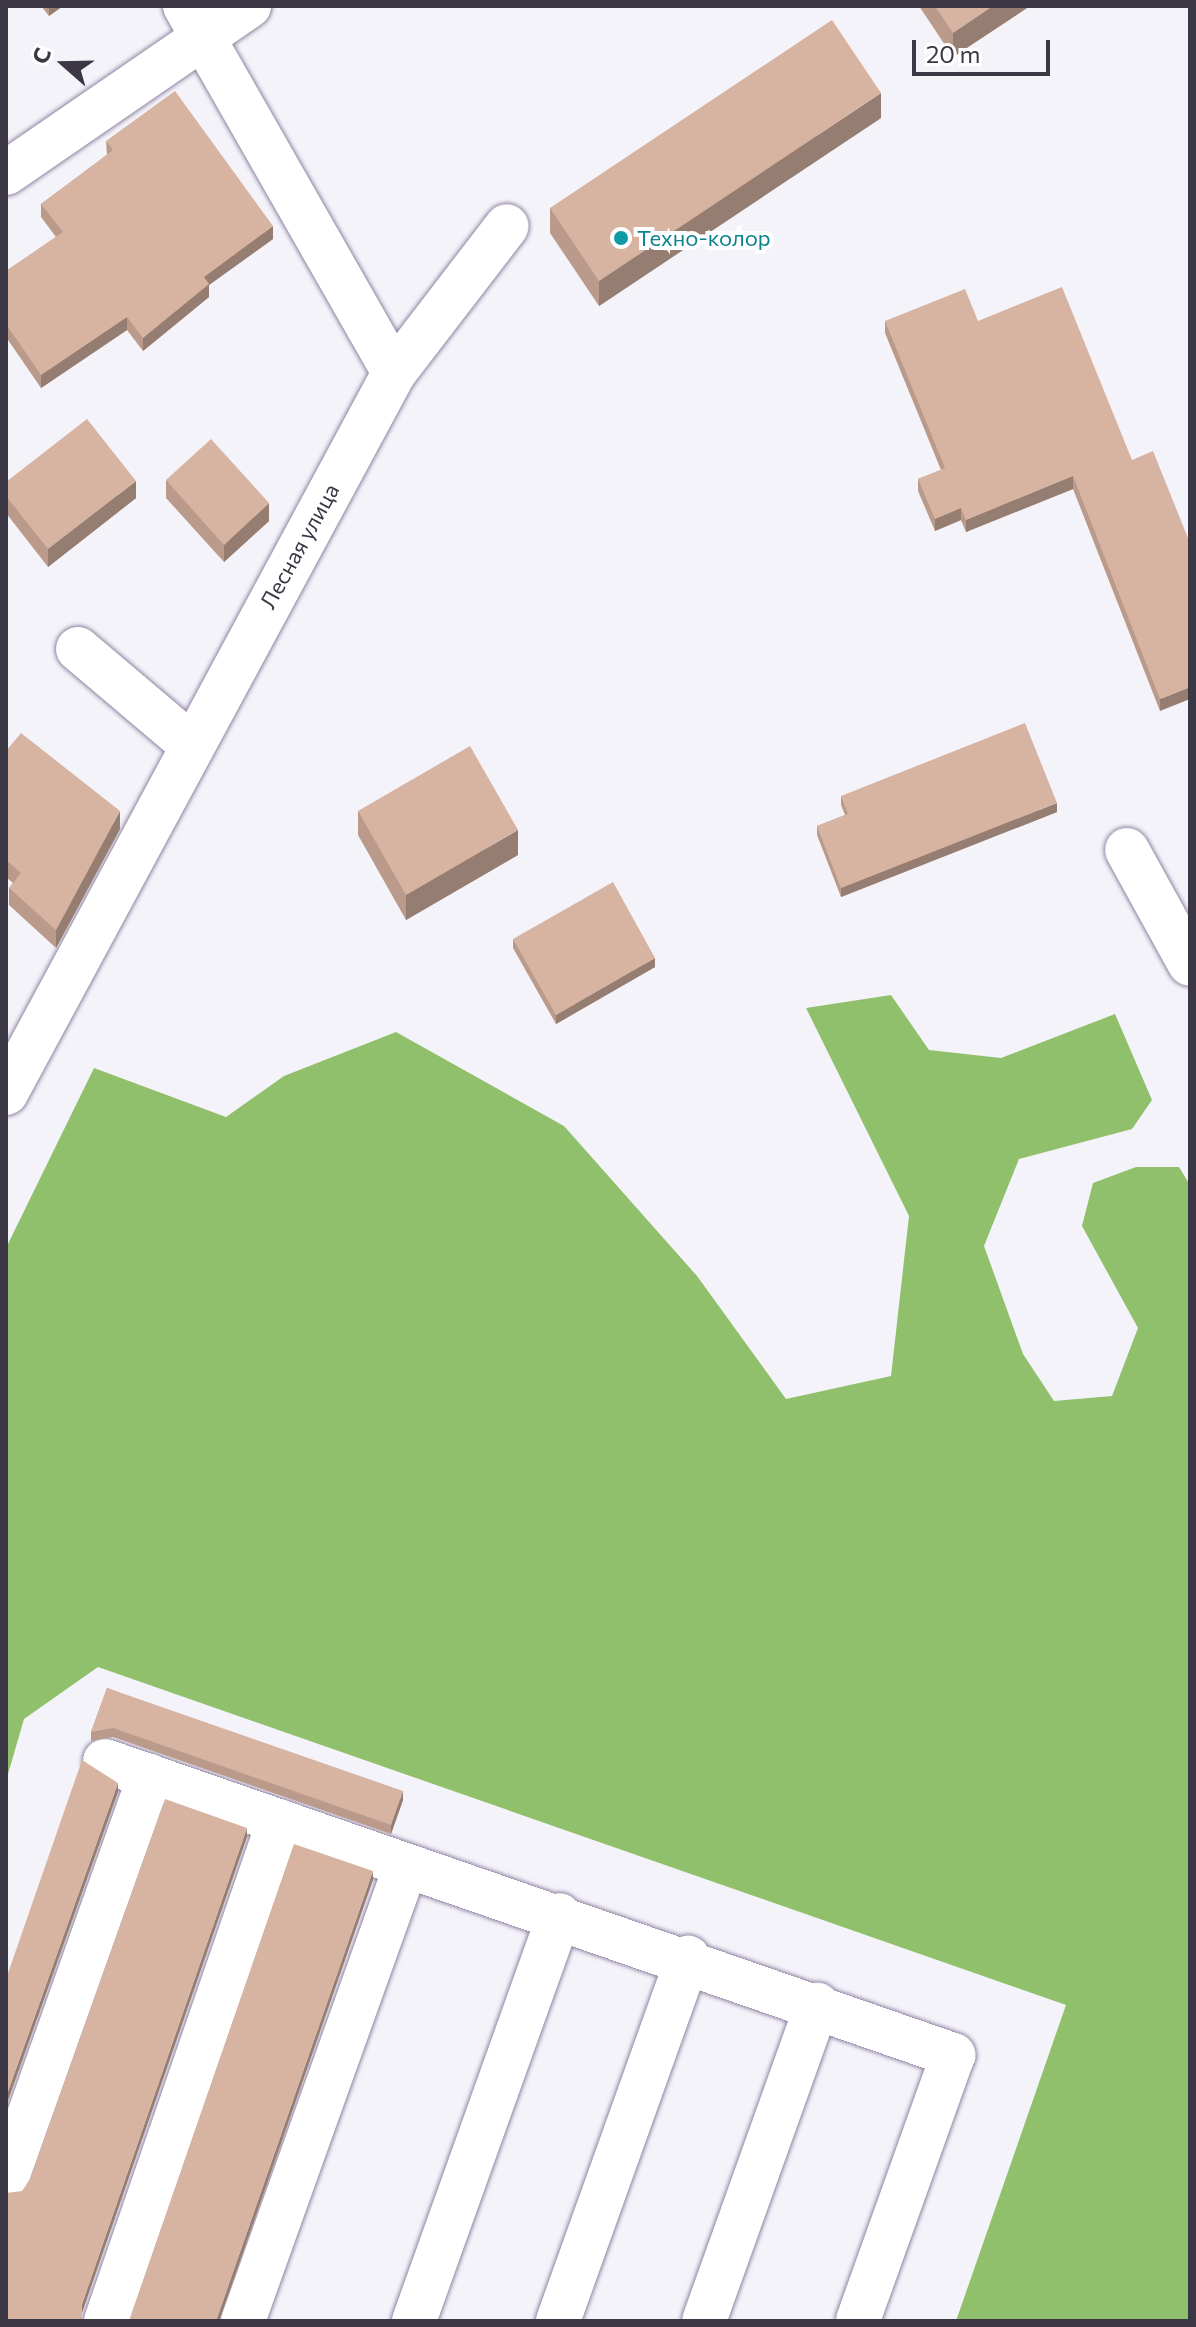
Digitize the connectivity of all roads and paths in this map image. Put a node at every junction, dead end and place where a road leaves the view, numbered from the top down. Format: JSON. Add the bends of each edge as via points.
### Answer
{"nodes":[{"id":1,"x":249,"y":6,"type":"edge"},
{"id":2,"x":194,"y":22,"type":"edge"},
{"id":3,"x":6,"y":173,"type":"edge"},
{"id":4,"x":507,"y":226,"type":"dead end"},
{"id":5,"x":394,"y":373,"type":"junction"},
{"id":6,"x":78,"y":649,"type":"dead end"},
{"id":7,"x":190,"y":744,"type":"junction"},
{"id":8,"x":1127,"y":850,"type":"dead end"},
{"id":9,"x":1190,"y":964,"type":"edge"},
{"id":10,"x":6,"y":1093,"type":"edge"},
{"id":11,"x":105,"y":1761,"type":"dead end"},
{"id":12,"x":150,"y":1776,"type":"junction"},
{"id":13,"x":279,"y":1821,"type":"junction"},
{"id":14,"x":406,"y":1866,"type":"junction"},
{"id":15,"x":559,"y":1915,"type":"junction"},
{"id":16,"x":688,"y":1958,"type":"junction"},
{"id":17,"x":817,"y":2005,"type":"junction"},
{"id":18,"x":6,"y":2180,"type":"edge"},
{"id":19,"x":106,"y":2321,"type":"edge"},
{"id":20,"x":243,"y":2321,"type":"edge"},
{"id":21,"x":414,"y":2321,"type":"edge"},
{"id":22,"x":558,"y":2321,"type":"edge"},
{"id":23,"x":704,"y":2321,"type":"edge"},
{"id":24,"x":858,"y":2321,"type":"edge"}],
"edges":[{"from":1,"to":2,"type":"street"},
{"from":2,"to":3,"type":"street"},
{"from":2,"to":5,"type":"street"},
{"from":4,"to":5,"type":"street","name":"Лесная улица"},
{"from":5,"to":7,"type":"street","name":"Лесная улица"},
{"from":6,"to":7,"type":"street"},
{"from":7,"to":10,"type":"street","name":"Лесная улица"},
{"from":8,"to":9,"type":"street"},
{"from":11,"to":12,"type":"street"},
{"from":12,"to":13,"type":"street"},
{"from":12,"to":18,"type":"street"},
{"from":13,"to":14,"type":"street"},
{"from":13,"to":19,"type":"street"},
{"from":14,"to":15,"type":"street"},
{"from":14,"to":20,"type":"street"},
{"from":15,"to":16,"type":"street"},
{"from":15,"to":21,"type":"street"},
{"from":16,"to":17,"type":"street"},
{"from":16,"to":22,"type":"street"},
{"from":17,"to":23,"type":"street"},
{"from":17,"to":24,"type":"street","via":[[953,2055]]}]}
